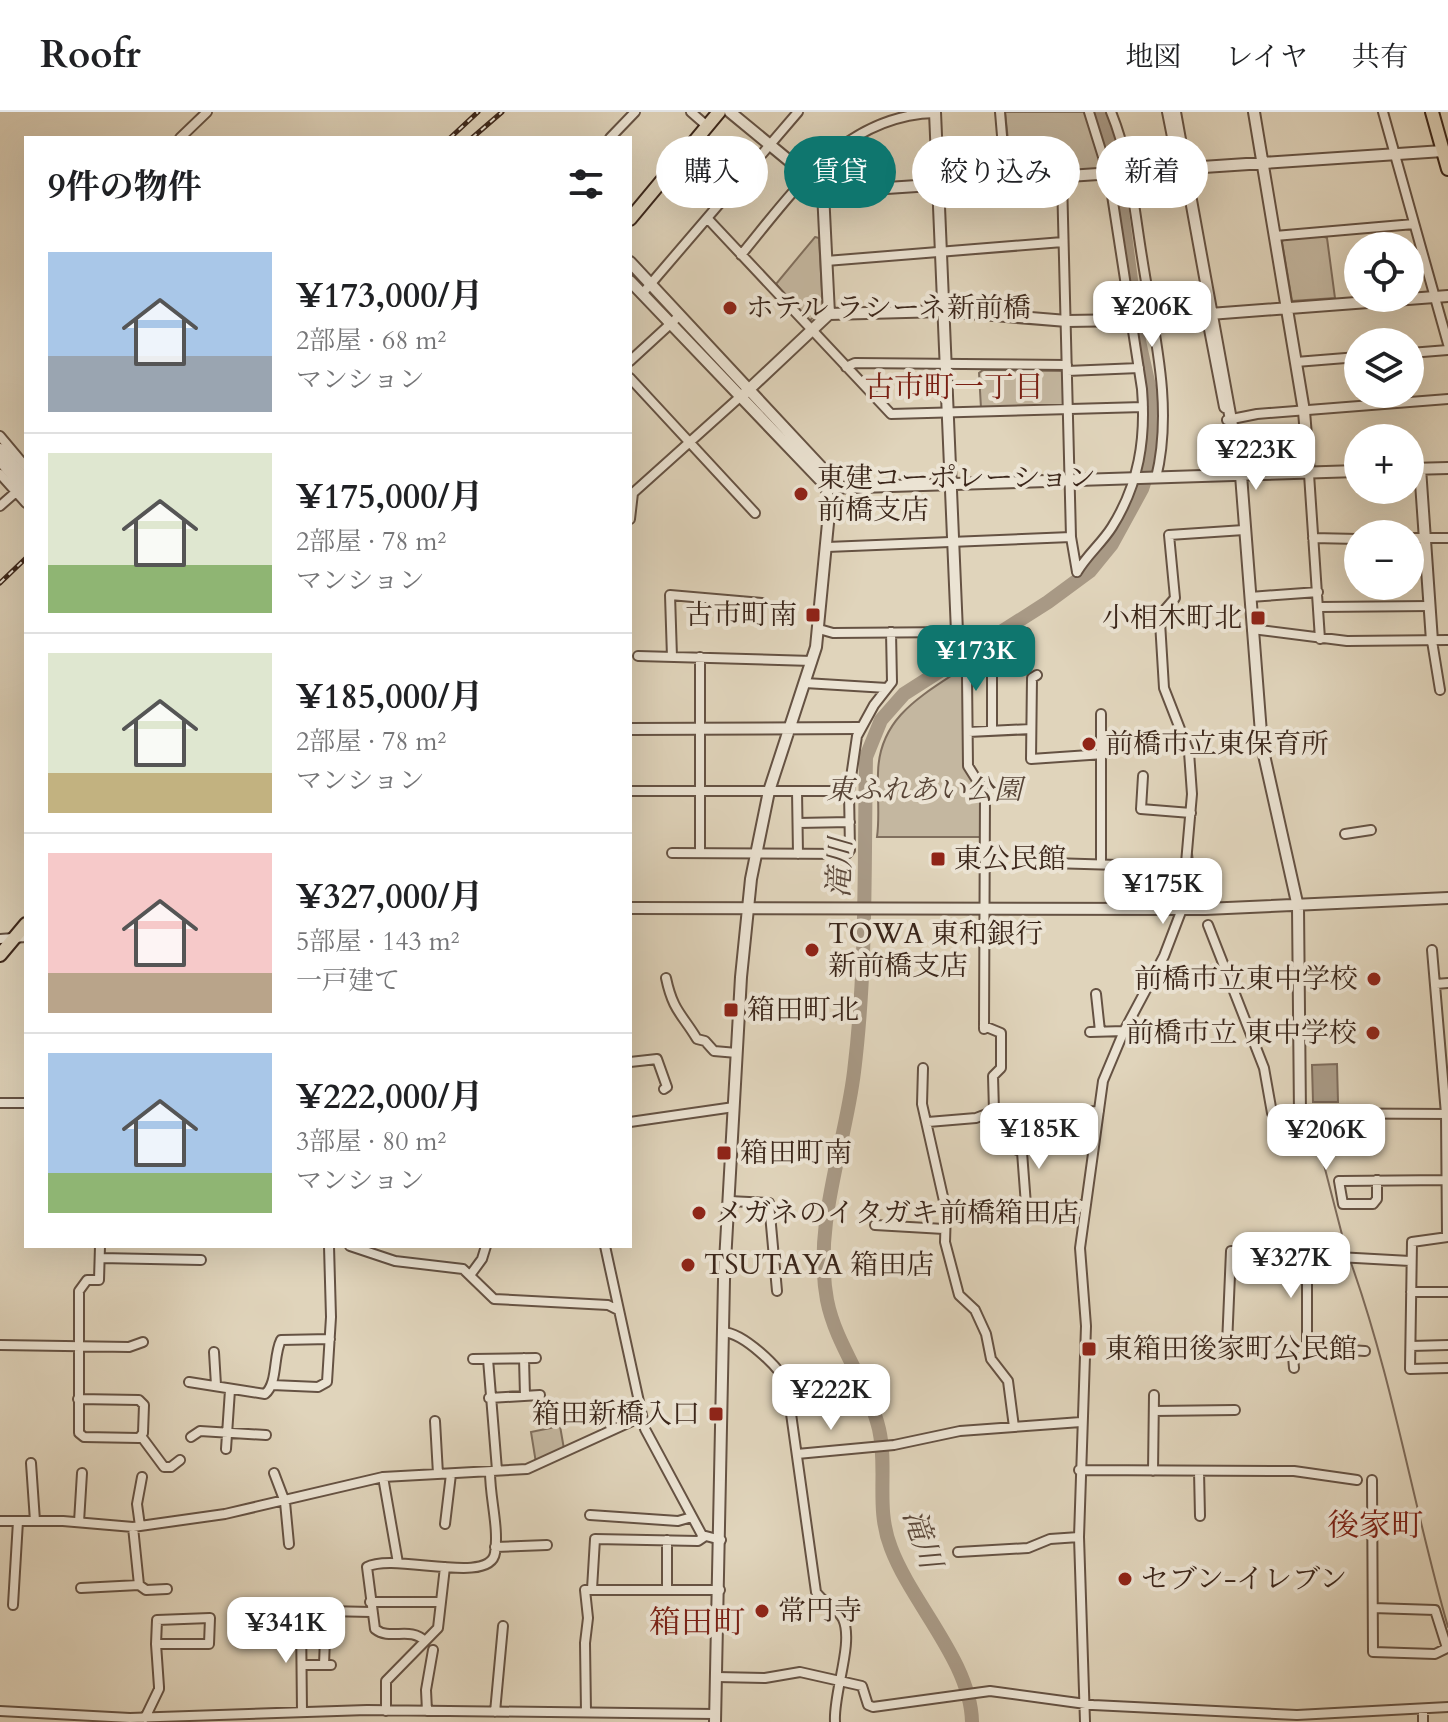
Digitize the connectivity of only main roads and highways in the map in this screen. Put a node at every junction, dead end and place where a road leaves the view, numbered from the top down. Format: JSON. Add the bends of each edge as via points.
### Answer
{"nodes":[{"id":1,"x":719,"y":112,"type":"edge"},
{"id":2,"x":1432,"y":112,"type":"edge"},
{"id":3,"x":1445,"y":150,"type":"edge"},
{"id":4,"x":1448,"y":169,"type":"edge"},
{"id":5,"x":632,"y":217,"type":"edge"},
{"id":6,"x":20,"y":937,"type":"edge"},
{"id":7,"x":0,"y":955,"type":"edge"}],
"edges":[{"from":1,"to":5,"type":"main road"},
{"from":2,"to":3,"type":"main road"},
{"from":3,"to":4,"type":"main road"},
{"from":6,"to":7,"type":"main road"}]}
